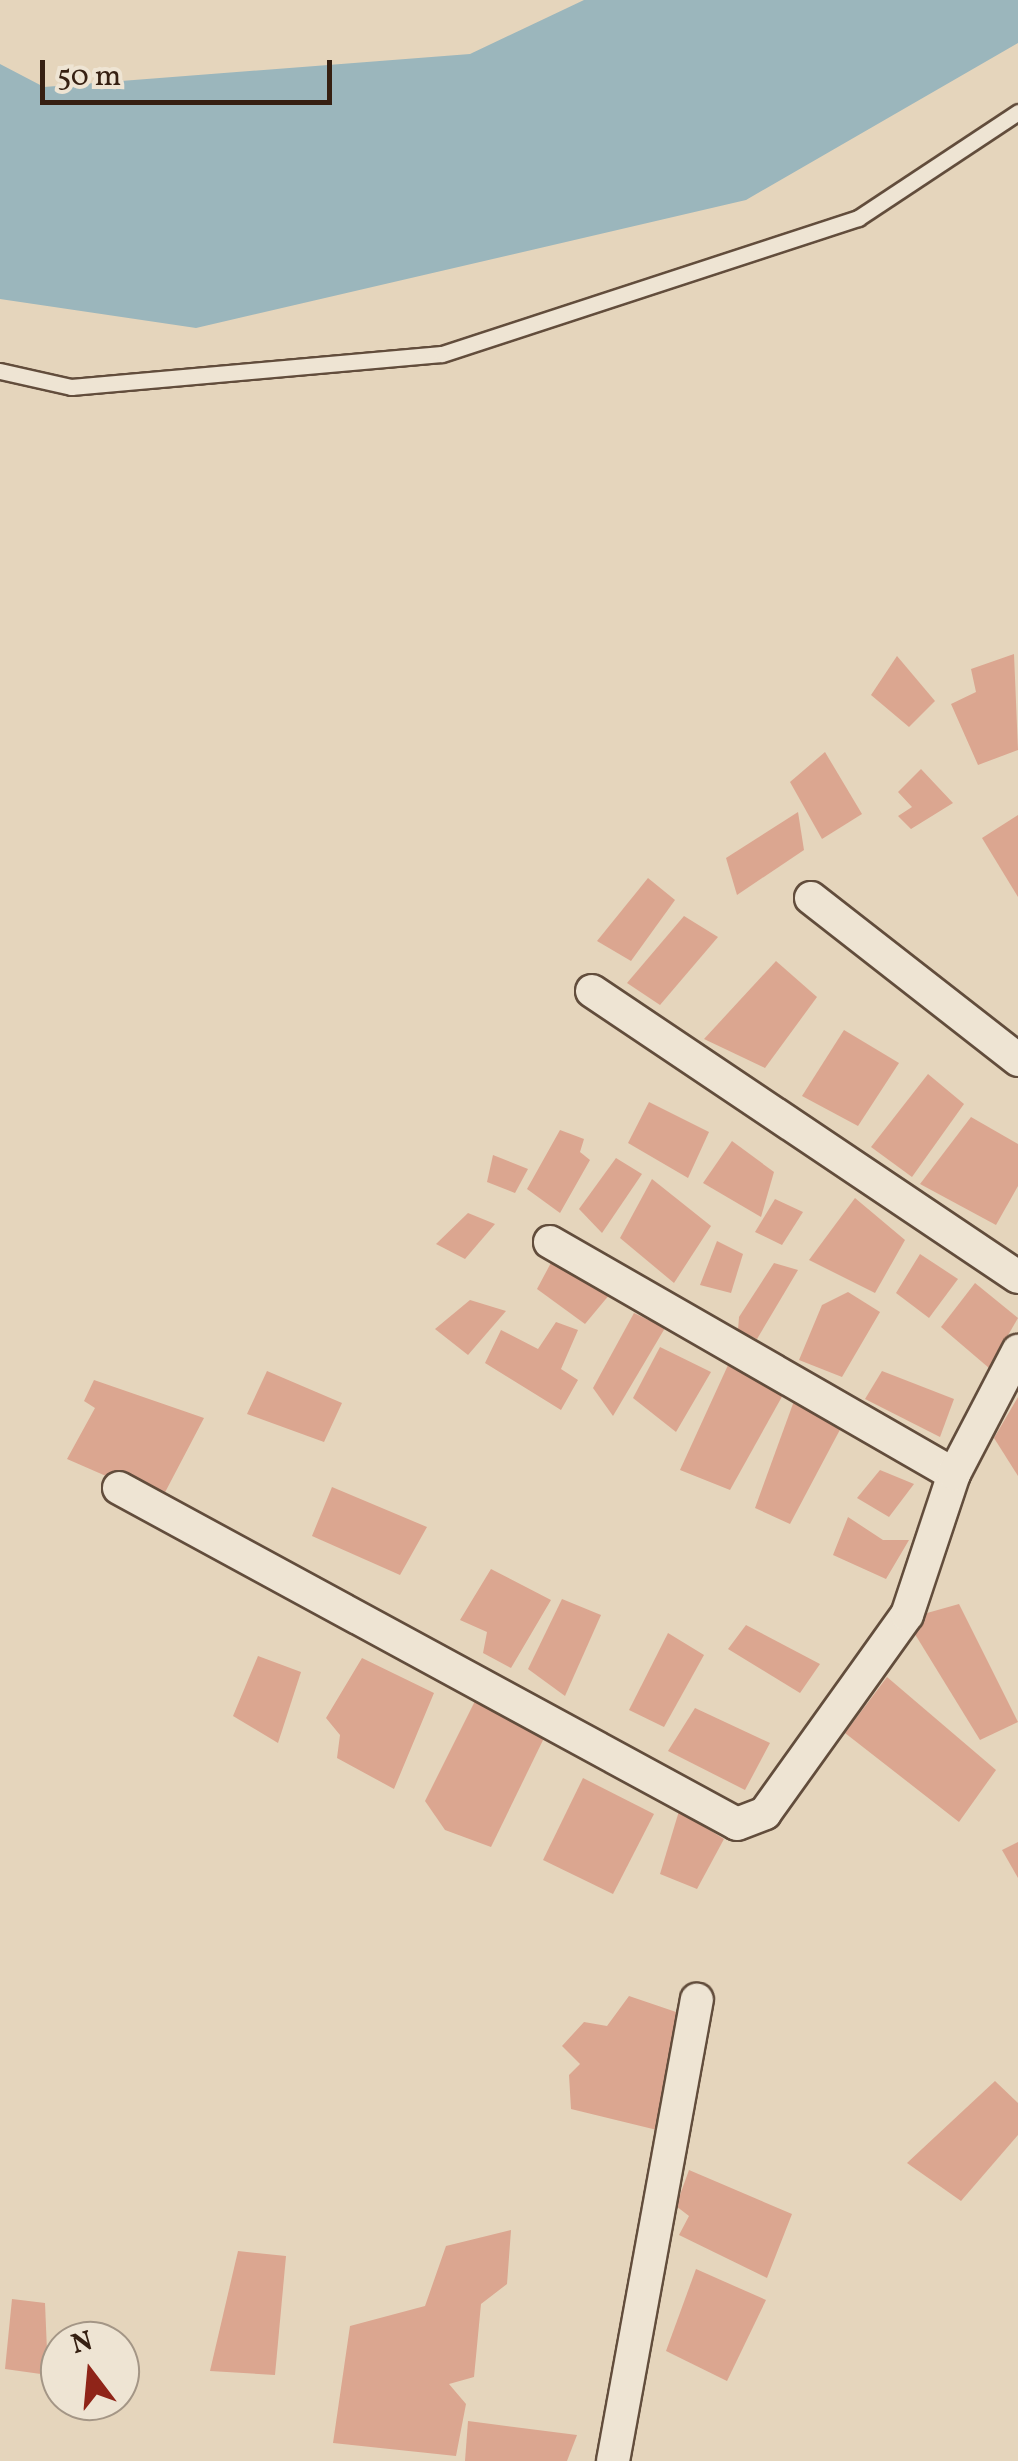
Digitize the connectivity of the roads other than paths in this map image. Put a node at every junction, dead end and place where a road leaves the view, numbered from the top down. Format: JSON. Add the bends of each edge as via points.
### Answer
{"nodes":[{"id":1,"x":1018,"y":112,"type":"edge"},
{"id":2,"x":0,"y":371,"type":"edge"},
{"id":3,"x":812,"y":898,"type":"dead end"},
{"id":4,"x":592,"y":991,"type":"dead end"},
{"id":5,"x":1018,"y":1060,"type":"edge"},
{"id":6,"x":550,"y":1242,"type":"dead end"},
{"id":7,"x":1018,"y":1278,"type":"edge"},
{"id":8,"x":1018,"y":1351,"type":"edge"},
{"id":9,"x":954,"y":1474,"type":"junction"},
{"id":10,"x":119,"y":1488,"type":"dead end"},
{"id":11,"x":698,"y":2000,"type":"dead end"},
{"id":12,"x":613,"y":2461,"type":"edge"}],
"edges":[{"from":1,"to":2,"type":"lane","via":[[858,218],[442,354],[71,387]]},
{"from":3,"to":5,"type":"street"},
{"from":4,"to":7,"type":"street"},
{"from":6,"to":9,"type":"street"},
{"from":8,"to":9,"type":"street"},
{"from":9,"to":10,"type":"street","via":[[907,1615],[765,1813],[737,1824]]},
{"from":11,"to":12,"type":"street"}]}
